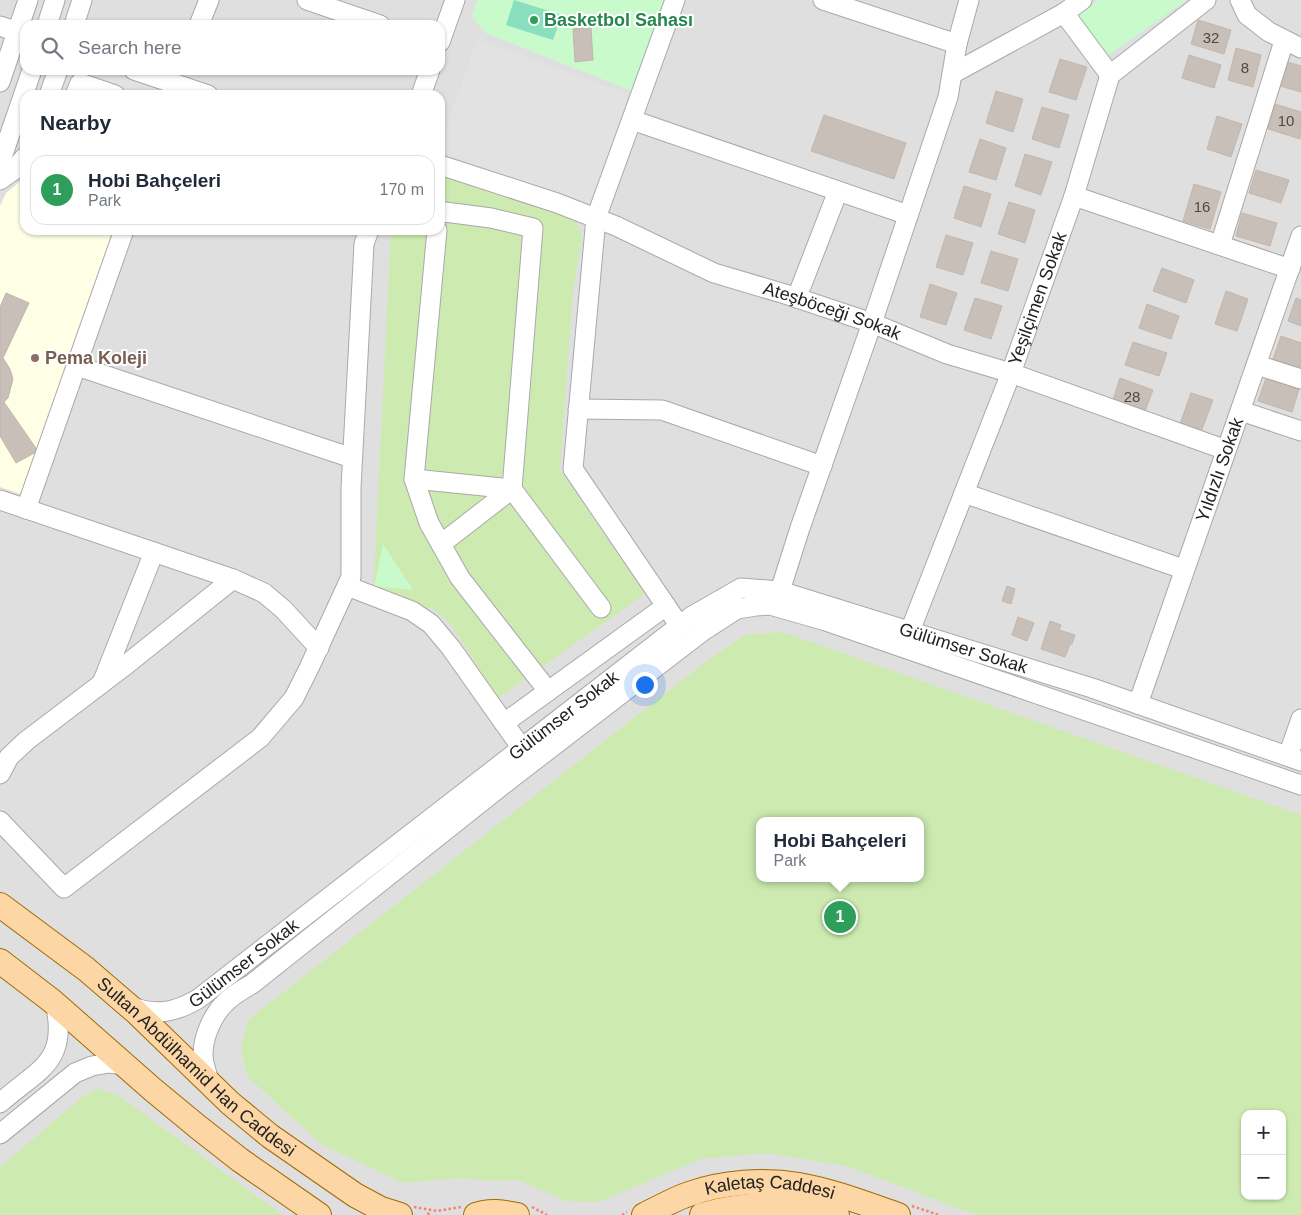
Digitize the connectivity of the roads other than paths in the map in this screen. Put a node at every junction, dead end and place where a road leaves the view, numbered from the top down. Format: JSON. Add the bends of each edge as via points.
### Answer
{"nodes":[{"id":1,"x":28,"y":0,"type":"edge"},
{"id":2,"x":55,"y":0,"type":"edge"},
{"id":3,"x":82,"y":0,"type":"edge"},
{"id":4,"x":209,"y":0,"type":"edge"},
{"id":5,"x":307,"y":0,"type":"edge"},
{"id":6,"x":455,"y":0,"type":"edge"},
{"id":7,"x":675,"y":0,"type":"edge"},
{"id":8,"x":824,"y":0,"type":"edge"},
{"id":9,"x":968,"y":0,"type":"edge"},
{"id":10,"x":1082,"y":0,"type":"edge"},
{"id":11,"x":1206,"y":0,"type":"edge"},
{"id":12,"x":1240,"y":0,"type":"edge"},
{"id":13,"x":1064,"y":13,"type":"junction"},
{"id":14,"x":49,"y":20,"type":"edge"},
{"id":15,"x":76,"y":20,"type":"edge"},
{"id":16,"x":201,"y":20,"type":"edge"},
{"id":17,"x":365,"y":20,"type":"edge"},
{"id":18,"x":445,"y":28,"type":"edge"},
{"id":19,"x":8,"y":29,"type":"edge"},
{"id":20,"x":957,"y":44,"type":"junction"},
{"id":21,"x":1292,"y":45,"type":"edge"},
{"id":22,"x":952,"y":74,"type":"junction"},
{"id":23,"x":30,"y":75,"type":"edge"},
{"id":24,"x":56,"y":75,"type":"edge"},
{"id":25,"x":150,"y":75,"type":"edge"},
{"id":26,"x":428,"y":75,"type":"edge"},
{"id":27,"x":1110,"y":76,"type":"junction"},
{"id":28,"x":0,"y":82,"type":"edge"},
{"id":29,"x":176,"y":83,"type":"edge"},
{"id":30,"x":25,"y":90,"type":"edge"},
{"id":31,"x":51,"y":90,"type":"edge"},
{"id":32,"x":78,"y":90,"type":"edge"},
{"id":33,"x":99,"y":90,"type":"edge"},
{"id":34,"x":195,"y":90,"type":"edge"},
{"id":35,"x":423,"y":90,"type":"edge"},
{"id":36,"x":20,"y":105,"type":"edge"},
{"id":37,"x":632,"y":120,"type":"junction"},
{"id":38,"x":0,"y":163,"type":"edge"},
{"id":39,"x":20,"y":163,"type":"edge"},
{"id":40,"x":445,"y":167,"type":"edge"},
{"id":41,"x":0,"y":180,"type":"edge"},
{"id":42,"x":838,"y":191,"type":"junction"},
{"id":43,"x":1074,"y":196,"type":"junction"},
{"id":44,"x":445,"y":212,"type":"edge"},
{"id":45,"x":908,"y":215,"type":"junction"},
{"id":46,"x":596,"y":218,"type":"junction"},
{"id":47,"x":122,"y":235,"type":"edge"},
{"id":48,"x":368,"y":235,"type":"edge"},
{"id":49,"x":437,"y":235,"type":"edge"},
{"id":50,"x":1301,"y":236,"type":"edge"},
{"id":51,"x":1220,"y":245,"type":"junction"},
{"id":52,"x":1292,"y":279,"type":"edge"},
{"id":53,"x":796,"y":298,"type":"junction"},
{"id":54,"x":872,"y":323,"type":"junction"},
{"id":55,"x":1257,"y":364,"type":"junction"},
{"id":56,"x":76,"y":366,"type":"junction"},
{"id":57,"x":1011,"y":374,"type":"junction"},
{"id":58,"x":1301,"y":379,"type":"edge"},
{"id":59,"x":578,"y":409,"type":"junction"},
{"id":60,"x":1241,"y":411,"type":"junction"},
{"id":61,"x":1301,"y":431,"type":"edge"},
{"id":62,"x":1226,"y":450,"type":"junction"},
{"id":63,"x":352,"y":458,"type":"junction"},
{"id":64,"x":822,"y":466,"type":"junction"},
{"id":65,"x":414,"y":479,"type":"junction"},
{"id":66,"x":512,"y":489,"type":"junction"},
{"id":67,"x":964,"y":493,"type":"junction"},
{"id":68,"x":0,"y":500,"type":"edge"},
{"id":69,"x":26,"y":509,"type":"junction"},
{"id":70,"x":440,"y":544,"type":"junction"},
{"id":71,"x":154,"y":552,"type":"junction"},
{"id":72,"x":1183,"y":569,"type":"junction"},
{"id":73,"x":233,"y":579,"type":"junction"},
{"id":74,"x":347,"y":586,"type":"junction"},
{"id":75,"x":780,"y":591,"type":"junction"},
{"id":76,"x":666,"y":606,"type":"junction"},
{"id":77,"x":601,"y":608,"type":"dead end"},
{"id":78,"x":679,"y":625,"type":"junction"},
{"id":79,"x":910,"y":631,"type":"junction"},
{"id":80,"x":319,"y":648,"type":"junction"},
{"id":81,"x":102,"y":683,"type":"junction"},
{"id":82,"x":548,"y":691,"type":"junction"},
{"id":83,"x":1138,"y":704,"type":"junction"},
{"id":84,"x":1301,"y":719,"type":"edge"},
{"id":85,"x":504,"y":723,"type":"junction"},
{"id":86,"x":5,"y":755,"type":"edge"},
{"id":87,"x":526,"y":755,"type":"junction"},
{"id":88,"x":1294,"y":758,"type":"edge"},
{"id":89,"x":0,"y":774,"type":"edge"},
{"id":90,"x":1301,"y":785,"type":"edge"},
{"id":91,"x":0,"y":821,"type":"edge"},
{"id":92,"x":0,"y":905,"type":"edge"},
{"id":93,"x":0,"y":961,"type":"edge"},
{"id":94,"x":55,"y":1003,"type":"junction"},
{"id":95,"x":128,"y":1006,"type":"junction"},
{"id":96,"x":126,"y":1065,"type":"junction"},
{"id":97,"x":210,"y":1085,"type":"junction"},
{"id":98,"x":0,"y":1103,"type":"edge"},
{"id":99,"x":0,"y":1134,"type":"edge"},
{"id":100,"x":756,"y":1210,"type":"edge"},
{"id":101,"x":319,"y":1215,"type":"edge"},
{"id":102,"x":398,"y":1215,"type":"edge"},
{"id":103,"x":476,"y":1215,"type":"edge"},
{"id":104,"x":517,"y":1215,"type":"edge"},
{"id":105,"x":644,"y":1215,"type":"edge"},
{"id":106,"x":702,"y":1215,"type":"edge"},
{"id":107,"x":837,"y":1215,"type":"edge"},
{"id":108,"x":898,"y":1215,"type":"edge"}],
"edges":[{"from":1,"to":19,"type":"street"},
{"from":2,"to":14,"type":"street"},
{"from":3,"to":15,"type":"street"},
{"from":4,"to":16,"type":"street"},
{"from":5,"to":17,"type":"street"},
{"from":6,"to":18,"type":"street"},
{"from":7,"to":37,"type":"street"},
{"from":8,"to":20,"type":"street"},
{"from":9,"to":20,"type":"street"},
{"from":10,"to":13,"type":"street"},
{"from":11,"to":27,"type":"street"},
{"from":12,"to":21,"type":"street","via":[[1247,15]]},
{"from":13,"to":22,"type":"street"},
{"from":13,"to":27,"type":"street"},
{"from":19,"to":28,"type":"street"},
{"from":20,"to":22,"type":"street"},
{"from":21,"to":51,"type":"street"},
{"from":22,"to":45,"type":"street","via":[[948,97]]},
{"from":23,"to":30,"type":"street"},
{"from":24,"to":31,"type":"street"},
{"from":25,"to":29,"type":"street"},
{"from":26,"to":35,"type":"street"},
{"from":27,"to":43,"type":"street","name":"Yeşilçimen Sokak"},
{"from":29,"to":34,"type":"street"},
{"from":32,"to":33,"type":"street","via":[[80,84]]},
{"from":36,"to":38,"type":"street"},
{"from":37,"to":42,"type":"street"},
{"from":37,"to":46,"type":"street"},
{"from":39,"to":41,"type":"street"},
{"from":40,"to":46,"type":"street","name":"Ateşböceği Sokak"},
{"from":42,"to":45,"type":"street"},
{"from":42,"to":53,"type":"street"},
{"from":43,"to":51,"type":"street"},
{"from":43,"to":57,"type":"street","name":"Yeşilçimen Sokak"},
{"from":44,"to":66,"type":"street","via":[[533,228]]},
{"from":45,"to":54,"type":"street"},
{"from":46,"to":53,"type":"street","name":"Ateşböceği Sokak","via":[[714,273]]},
{"from":46,"to":59,"type":"street"},
{"from":47,"to":56,"type":"street"},
{"from":48,"to":63,"type":"street","via":[[364,244]]},
{"from":49,"to":65,"type":"street"},
{"from":50,"to":52,"type":"street","name":"Yıldızlı Sokak"},
{"from":51,"to":52,"type":"street"},
{"from":52,"to":55,"type":"street","name":"Yıldızlı Sokak"},
{"from":53,"to":54,"type":"street","name":"Ateşböceği Sokak"},
{"from":54,"to":57,"type":"street","name":"Ateşböceği Sokak","via":[[948,354]]},
{"from":54,"to":64,"type":"street"},
{"from":55,"to":58,"type":"street"},
{"from":55,"to":60,"type":"street","name":"Yıldızlı Sokak"},
{"from":56,"to":63,"type":"street"},
{"from":56,"to":69,"type":"street"},
{"from":57,"to":62,"type":"street","name":"Ateşböceği Sokak"},
{"from":57,"to":67,"type":"street","name":"Yeşilçimen Sokak"},
{"from":59,"to":64,"type":"street","via":[[662,410]]},
{"from":59,"to":76,"type":"street","via":[[573,469]]},
{"from":60,"to":61,"type":"street"},
{"from":60,"to":62,"type":"street","name":"Yıldızlı Sokak"},
{"from":62,"to":72,"type":"street","name":"Yıldızlı Sokak"},
{"from":63,"to":74,"type":"street","via":[[351,577]]},
{"from":64,"to":75,"type":"street"},
{"from":65,"to":66,"type":"street"},
{"from":65,"to":70,"type":"street"},
{"from":66,"to":70,"type":"street"},
{"from":66,"to":77,"type":"street"},
{"from":67,"to":72,"type":"street"},
{"from":67,"to":79,"type":"street","name":"Yeşilçimen Sokak"},
{"from":68,"to":69,"type":"street"},
{"from":69,"to":71,"type":"street"},
{"from":70,"to":82,"type":"street","via":[[460,578]]},
{"from":71,"to":73,"type":"street"},
{"from":71,"to":81,"type":"street"},
{"from":72,"to":83,"type":"street","name":"Yıldızlı Sokak"},
{"from":73,"to":80,"type":"street","via":[[264,593]]},
{"from":73,"to":81,"type":"street"},
{"from":74,"to":80,"type":"street"},
{"from":74,"to":85,"type":"street","via":[[412,610],[431,624]]},
{"from":75,"to":78,"type":"street","name":"Gülümser Sokak","via":[[741,588]]},
{"from":75,"to":79,"type":"street","name":"Gülümser Sokak"},
{"from":76,"to":78,"type":"street"},
{"from":76,"to":82,"type":"street"},
{"from":78,"to":87,"type":"street","name":"Gülümser Sokak"},
{"from":79,"to":83,"type":"street","name":"Gülümser Sokak"},
{"from":80,"to":91,"type":"street","via":[[294,698],[260,738],[64,888]]},
{"from":81,"to":86,"type":"street"},
{"from":82,"to":85,"type":"street"},
{"from":83,"to":88,"type":"street","name":"Gülümser Sokak"},
{"from":84,"to":88,"type":"street"},
{"from":85,"to":87,"type":"street"},
{"from":86,"to":89,"type":"street"},
{"from":87,"to":90,"type":"street","via":[[737,609],[770,605]]},
{"from":87,"to":95,"type":"street","name":"Gülümser Sokak","via":[[186,1006],[158,1012]]},
{"from":87,"to":97,"type":"street","via":[[252,984],[226,1002],[216,1013],[205,1040],[203,1055]]},
{"from":92,"to":95,"type":"main road","name":"Sultan Abdülhamid Han Caddesi","via":[[86,969]]},
{"from":93,"to":94,"type":"main road"},
{"from":94,"to":96,"type":"main road"},
{"from":94,"to":98,"type":"street","via":[[59,1033],[48,1062]]},
{"from":95,"to":97,"type":"main road","name":"Sultan Abdülhamid Han Caddesi"},
{"from":96,"to":99,"type":"street","via":[[92,1066],[75,1073]]},
{"from":96,"to":101,"type":"main road","via":[[233,1154]]},
{"from":97,"to":102,"type":"main road","name":"Sultan Abdülhamid Han Caddesi","via":[[270,1136],[343,1188]]},
{"from":100,"to":106,"type":"main road","name":"Kaletaş Caddesi","via":[[716,1211]]},
{"from":100,"to":107,"type":"main road","name":"Kaletaş Caddesi","via":[[792,1206]]},
{"from":103,"to":104,"type":"main road","via":[[502,1211]]},
{"from":105,"to":108,"type":"main road","name":"Kaletaş Caddesi","via":[[707,1189],[772,1182],[800,1185]]}]}
